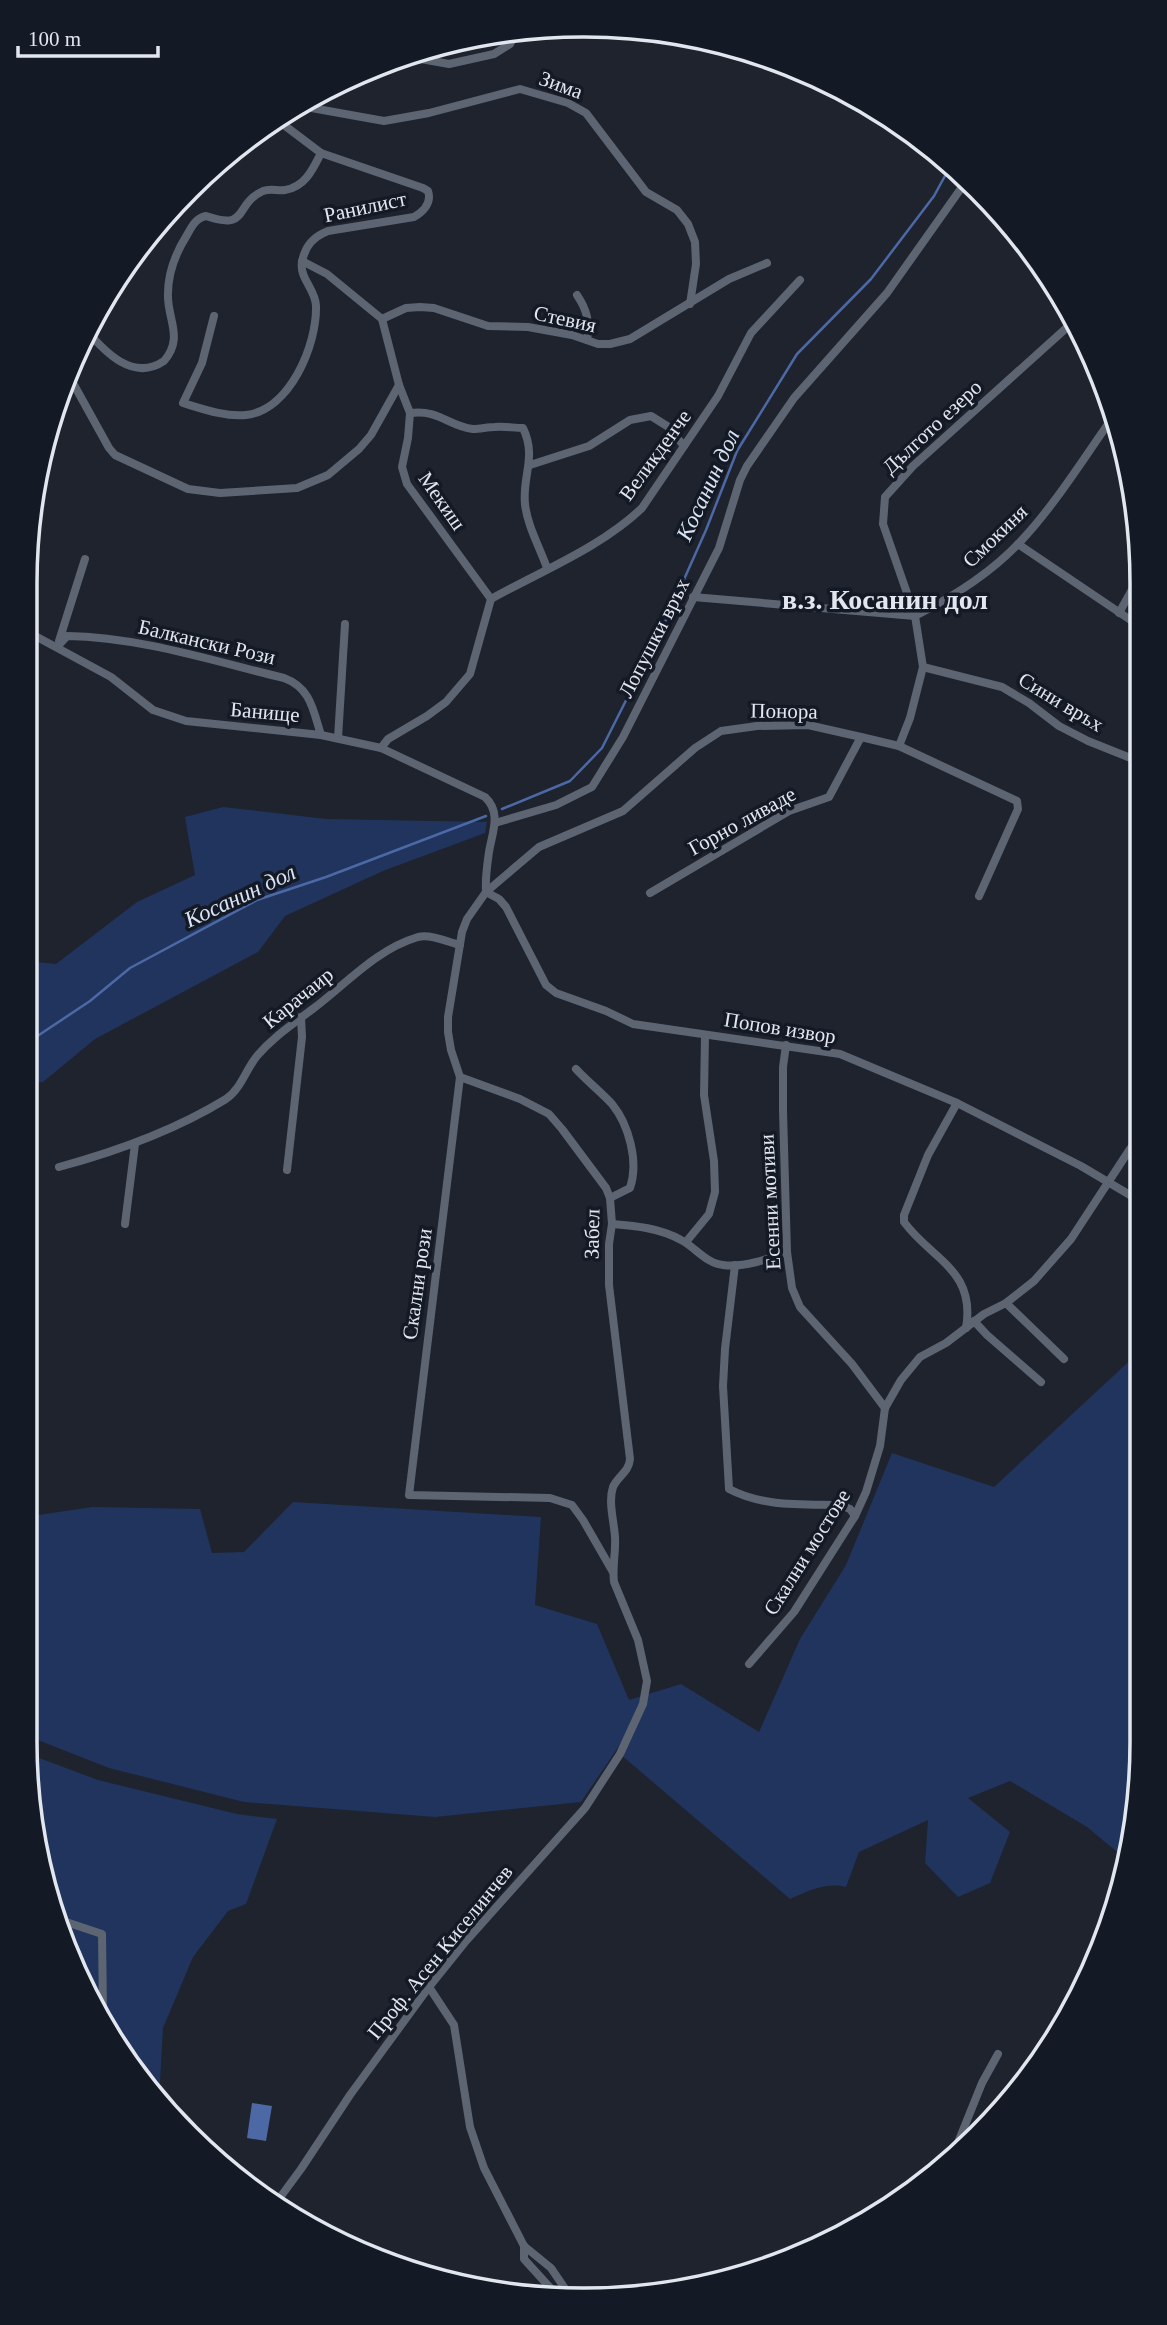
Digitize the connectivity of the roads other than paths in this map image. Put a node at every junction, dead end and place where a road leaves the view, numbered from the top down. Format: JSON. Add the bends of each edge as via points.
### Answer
{"nodes":[{"id":1,"x":512,"y":41,"type":"edge"},
{"id":2,"x":427,"y":60,"type":"edge"},
{"id":3,"x":312,"y":109,"type":"edge"},
{"id":4,"x":285,"y":126,"type":"edge"},
{"id":5,"x":321,"y":153,"type":"junction"},
{"id":6,"x":961,"y":188,"type":"edge"},
{"id":7,"x":302,"y":261,"type":"junction"},
{"id":8,"x":767,"y":263,"type":"dead end"},
{"id":9,"x":800,"y":280,"type":"dead end"},
{"id":10,"x":578,"y":295,"type":"dead end"},
{"id":11,"x":690,"y":304,"type":"junction"},
{"id":12,"x":214,"y":316,"type":"dead end"},
{"id":13,"x":382,"y":319,"type":"junction"},
{"id":14,"x":1066,"y":328,"type":"edge"},
{"id":15,"x":94,"y":339,"type":"edge"},
{"id":16,"x":587,"y":341,"type":"junction"},
{"id":17,"x":74,"y":385,"type":"edge"},
{"id":18,"x":399,"y":385,"type":"junction"},
{"id":19,"x":410,"y":413,"type":"junction"},
{"id":20,"x":1107,"y":426,"type":"edge"},
{"id":21,"x":684,"y":446,"type":"junction"},
{"id":22,"x":530,"y":465,"type":"junction"},
{"id":23,"x":1018,"y":544,"type":"junction"},
{"id":24,"x":85,"y":559,"type":"dead end"},
{"id":25,"x":547,"y":568,"type":"junction"},
{"id":26,"x":1130,"y":593,"type":"edge"},
{"id":27,"x":694,"y":597,"type":"junction"},
{"id":28,"x":491,"y":599,"type":"junction"},
{"id":29,"x":1119,"y":613,"type":"junction"},
{"id":30,"x":915,"y":616,"type":"junction"},
{"id":31,"x":1130,"y":620,"type":"edge"},
{"id":32,"x":345,"y":624,"type":"dead end"},
{"id":33,"x":37,"y":637,"type":"edge"},
{"id":34,"x":57,"y":647,"type":"junction"},
{"id":35,"x":923,"y":667,"type":"junction"},
{"id":36,"x":321,"y":735,"type":"junction"},
{"id":37,"x":861,"y":737,"type":"junction"},
{"id":38,"x":338,"y":738,"type":"junction"},
{"id":39,"x":899,"y":746,"type":"junction"},
{"id":40,"x":381,"y":748,"type":"junction"},
{"id":41,"x":1130,"y":758,"type":"edge"},
{"id":42,"x":495,"y":823,"type":"junction"},
{"id":43,"x":486,"y":892,"type":"junction"},
{"id":44,"x":650,"y":892,"type":"dead end"},
{"id":45,"x":979,"y":896,"type":"dead end"},
{"id":46,"x":460,"y":945,"type":"junction"},
{"id":47,"x":301,"y":1017,"type":"junction"},
{"id":48,"x":705,"y":1035,"type":"junction"},
{"id":49,"x":786,"y":1045,"type":"junction"},
{"id":50,"x":576,"y":1069,"type":"dead end"},
{"id":51,"x":460,"y":1077,"type":"junction"},
{"id":52,"x":957,"y":1103,"type":"junction"},
{"id":53,"x":135,"y":1143,"type":"junction"},
{"id":54,"x":1130,"y":1149,"type":"edge"},
{"id":55,"x":59,"y":1167,"type":"dead end"},
{"id":56,"x":287,"y":1170,"type":"dead end"},
{"id":57,"x":1110,"y":1182,"type":"junction"},
{"id":58,"x":1130,"y":1195,"type":"edge"},
{"id":59,"x":610,"y":1198,"type":"junction"},
{"id":60,"x":125,"y":1224,"type":"dead end"},
{"id":61,"x":612,"y":1224,"type":"junction"},
{"id":62,"x":686,"y":1242,"type":"junction"},
{"id":63,"x":788,"y":1252,"type":"junction"},
{"id":64,"x":735,"y":1265,"type":"junction"},
{"id":65,"x":1006,"y":1303,"type":"junction"},
{"id":66,"x":974,"y":1321,"type":"junction"},
{"id":67,"x":966,"y":1328,"type":"junction"},
{"id":68,"x":1064,"y":1359,"type":"dead end"},
{"id":69,"x":1041,"y":1382,"type":"dead end"},
{"id":70,"x":885,"y":1408,"type":"junction"},
{"id":71,"x":855,"y":1516,"type":"junction"},
{"id":72,"x":613,"y":1572,"type":"junction"},
{"id":73,"x":749,"y":1664,"type":"dead end"},
{"id":74,"x":636,"y":1722,"type":"joint"},
{"id":75,"x":68,"y":1923,"type":"edge"},
{"id":76,"x":429,"y":1987,"type":"junction"},
{"id":77,"x":103,"y":2002,"type":"edge"},
{"id":78,"x":998,"y":2054,"type":"dead end"},
{"id":79,"x":960,"y":2138,"type":"edge"},
{"id":80,"x":281,"y":2197,"type":"edge"},
{"id":81,"x":524,"y":2246,"type":"junction"},
{"id":82,"x":549,"y":2287,"type":"edge"},
{"id":83,"x":564,"y":2287,"type":"edge"}],
"edges":[{"from":1,"to":2,"type":"street","via":[[494,54],[449,64]]},
{"from":3,"to":11,"type":"street","name":"Зима","via":[[384,121],[520,89],[568,103],[586,113],[646,192],[677,211],[688,224],[696,264]]},
{"from":4,"to":5,"type":"street"},
{"from":5,"to":7,"type":"street","name":"Ранилист","via":[[423,188],[429,201],[422,213],[397,221],[319,235],[307,246]]},
{"from":5,"to":15,"type":"street","via":[[295,187],[262,192],[234,220],[206,216],[197,220],[170,268],[168,298],[175,336],[164,361],[150,367],[130,366],[110,356]]},
{"from":6,"to":27,"type":"street","name":"Лопушки връх","via":[[887,293],[794,398],[758,449],[740,480],[719,548]]},
{"from":7,"to":12,"type":"street","via":[[302,272],[315,297],[315,330],[294,382],[272,403],[250,414],[183,403],[202,363]]},
{"from":7,"to":13,"type":"street","via":[[327,274]]},
{"from":8,"to":11,"type":"street","name":"Стевия","via":[[729,279]]},
{"from":9,"to":21,"type":"street","name":"Великденче","via":[[751,333],[718,396]]},
{"from":10,"to":16,"type":"street","via":[[587,310]]},
{"from":11,"to":16,"type":"street","name":"Стевия","via":[[630,339],[610,344]]},
{"from":13,"to":16,"type":"street","name":"Стевия","via":[[406,308],[434,308],[488,326],[528,327]]},
{"from":13,"to":18,"type":"street","name":"Мекиш"},
{"from":14,"to":30,"type":"street","name":"Дългото езеро","via":[[912,466],[885,497],[886,538]]},
{"from":17,"to":18,"type":"street","via":[[116,455],[188,489],[220,493],[297,488],[328,475],[359,449]]},
{"from":18,"to":19,"type":"street","name":"Мекиш"},
{"from":19,"to":22,"type":"street","via":[[442,416],[474,429],[523,428]]},
{"from":19,"to":28,"type":"street","name":"Мекиш","via":[[402,467],[407,484]]},
{"from":20,"to":23,"type":"street","name":"Смокиня"},
{"from":21,"to":22,"type":"street","via":[[652,416],[630,420],[589,446]]},
{"from":21,"to":25,"type":"street","name":"Великденче","via":[[642,508],[626,523]]},
{"from":22,"to":25,"type":"street","via":[[525,508]]},
{"from":23,"to":29,"type":"street"},
{"from":23,"to":30,"type":"street","name":"Смокиня","via":[[975,582]]},
{"from":24,"to":34,"type":"street"},
{"from":25,"to":28,"type":"street","name":"Великденче"},
{"from":26,"to":29,"type":"street"},
{"from":27,"to":30,"type":"street"},
{"from":27,"to":42,"type":"street","name":"Лопушки връх","via":[[623,737],[592,787],[556,805]]},
{"from":28,"to":40,"type":"street","via":[[470,674],[446,702]]},
{"from":29,"to":31,"type":"street"},
{"from":30,"to":35,"type":"street","name":"Дългото езеро"},
{"from":32,"to":38,"type":"street"},
{"from":33,"to":34,"type":"street","name":"Банище"},
{"from":34,"to":36,"type":"street","name":"Банище","via":[[111,677],[153,710],[170,716]]},
{"from":34,"to":36,"type":"street","name":"Балкански Рози","via":[[67,636],[92,636],[181,652],[296,682],[305,690]]},
{"from":35,"to":39,"type":"street","name":"Дългото езеро"},
{"from":35,"to":41,"type":"street","name":"Сини връх","via":[[1002,687],[1059,726]]},
{"from":36,"to":38,"type":"street","name":"Банище"},
{"from":37,"to":39,"type":"street","name":"Понора"},
{"from":37,"to":43,"type":"street","name":"Понора","via":[[808,725],[721,731],[623,811],[538,846]]},
{"from":37,"to":44,"type":"street","name":"Горно ливаде","via":[[829,797],[789,811]]},
{"from":38,"to":40,"type":"street","name":"Банище"},
{"from":39,"to":45,"type":"street","name":"Понора","via":[[1018,803]]},
{"from":40,"to":42,"type":"street","name":"Банище","via":[[485,797]]},
{"from":42,"to":43,"type":"street"},
{"from":43,"to":46,"type":"street","via":[[467,919]]},
{"from":43,"to":48,"type":"street","name":"Попов извор","via":[[506,906],[546,985],[556,993],[633,1024]]},
{"from":46,"to":47,"type":"street","name":"Карачаир","via":[[421,936],[394,947]]},
{"from":46,"to":51,"type":"street","via":[[448,1032]]},
{"from":47,"to":53,"type":"street","name":"Карачаир","via":[[256,1058],[228,1098],[162,1134]]},
{"from":47,"to":56,"type":"street"},
{"from":48,"to":49,"type":"street","name":"Попов извор"},
{"from":48,"to":62,"type":"street","via":[[704,1095],[715,1192],[709,1214]]},
{"from":49,"to":52,"type":"street","name":"Попов извор","via":[[840,1054]]},
{"from":49,"to":63,"type":"street","name":"Есенни мотиви","via":[[783,1111]]},
{"from":50,"to":59,"type":"street","via":[[613,1105],[631,1147],[630,1188]]},
{"from":51,"to":59,"type":"street","name":"Забел","via":[[548,1114]]},
{"from":51,"to":72,"type":"street","name":"Скални рози","via":[[408,1495],[550,1498],[572,1505]]},
{"from":52,"to":57,"type":"street","name":"Попов извор"},
{"from":52,"to":67,"type":"street","via":[[928,1155],[904,1222],[960,1280],[969,1312]]},
{"from":53,"to":55,"type":"street","name":"Карачаир"},
{"from":53,"to":60,"type":"street"},
{"from":54,"to":57,"type":"street","name":"Скални мостове"},
{"from":57,"to":58,"type":"street","name":"Попов извор"},
{"from":57,"to":65,"type":"street","name":"Скални мостове","via":[[1071,1239]]},
{"from":59,"to":61,"type":"street","name":"Забел"},
{"from":61,"to":62,"type":"street","via":[[642,1226]]},
{"from":61,"to":72,"type":"street","name":"Забел","via":[[609,1285],[630,1459],[613,1488]]},
{"from":62,"to":64,"type":"street","via":[[713,1263]]},
{"from":63,"to":64,"type":"street"},
{"from":63,"to":70,"type":"street","name":"Есенни мотиви","via":[[792,1288],[800,1307]]},
{"from":64,"to":71,"type":"street","via":[[723,1386],[729,1489],[776,1503],[840,1505]]},
{"from":65,"to":66,"type":"street","name":"Скални мостове"},
{"from":65,"to":68,"type":"street"},
{"from":66,"to":67,"type":"street","name":"Скални мостове"},
{"from":66,"to":69,"type":"street"},
{"from":67,"to":70,"type":"street","name":"Скални мостове","via":[[920,1357]]},
{"from":70,"to":71,"type":"street","name":"Скални мостове","via":[[880,1446]]},
{"from":71,"to":73,"type":"street","name":"Скални мостове","via":[[794,1612]]},
{"from":72,"to":74,"type":"street","name":"Забел","via":[[644,1660],[647,1681]]},
{"from":74,"to":76,"type":"street","name":"Проф. Асен Киселинчев","via":[[584,1808]]},
{"from":75,"to":77,"type":"street","via":[[102,1934]]},
{"from":76,"to":80,"type":"street","name":"Проф. Асен Киселинчев"},
{"from":76,"to":81,"type":"street","via":[[456,2034],[476,2150]]},
{"from":78,"to":79,"type":"street"},
{"from":81,"to":82,"type":"street","via":[[524,2259]]},
{"from":81,"to":83,"type":"street","via":[[551,2268]]}]}
